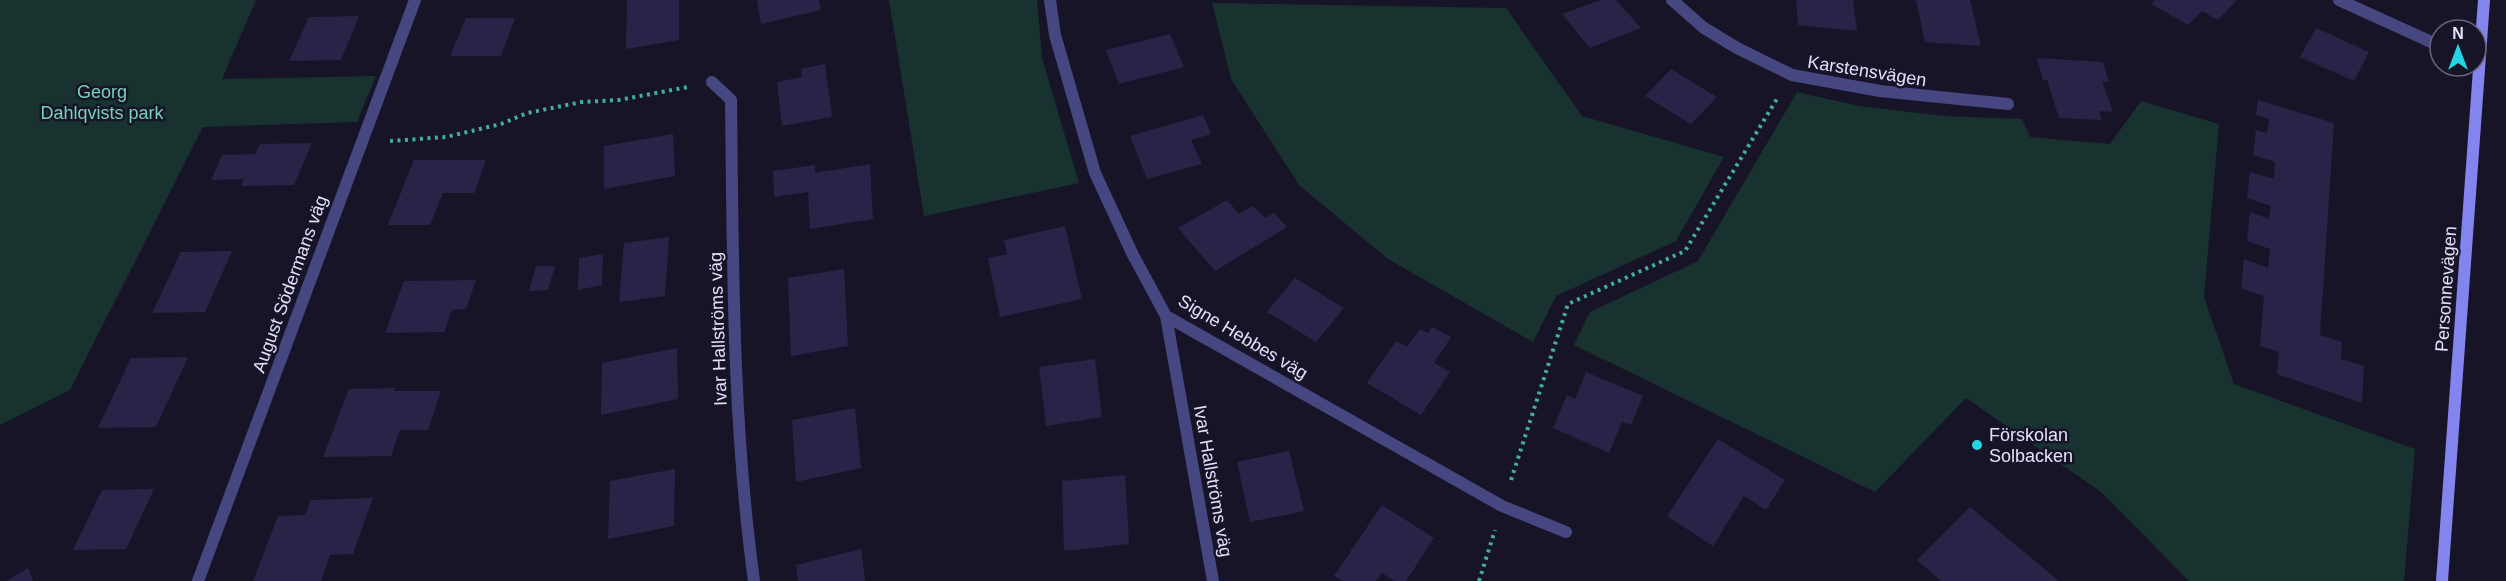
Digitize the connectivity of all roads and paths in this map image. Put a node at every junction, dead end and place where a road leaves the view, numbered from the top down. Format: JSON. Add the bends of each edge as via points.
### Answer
{"nodes":[{"id":1,"x":415,"y":0,"type":"edge"},
{"id":2,"x":1050,"y":0,"type":"edge"},
{"id":3,"x":1672,"y":0,"type":"edge"},
{"id":4,"x":2338,"y":0,"type":"edge"},
{"id":5,"x":2484,"y":0,"type":"edge"},
{"id":6,"x":2482,"y":18,"type":"edge"},
{"id":7,"x":2428,"y":41,"type":"edge"},
{"id":8,"x":1792,"y":75,"type":"junction"},
{"id":9,"x":2477,"y":78,"type":"edge"},
{"id":10,"x":712,"y":82,"type":"joint"},
{"id":11,"x":2008,"y":104,"type":"dead end"},
{"id":12,"x":362,"y":143,"type":"junction"},
{"id":13,"x":1166,"y":316,"type":"junction"},
{"id":14,"x":1502,"y":506,"type":"junction"},
{"id":15,"x":1566,"y":532,"type":"dead end"},
{"id":16,"x":198,"y":581,"type":"edge"},
{"id":17,"x":754,"y":581,"type":"edge"},
{"id":18,"x":1213,"y":581,"type":"edge"},
{"id":19,"x":1479,"y":581,"type":"edge"},
{"id":20,"x":2442,"y":581,"type":"edge"}],
"edges":[{"from":1,"to":12,"type":"street","name":"August Södermans väg"},
{"from":2,"to":13,"type":"street","name":"Signe Hebbes väg","via":[[1055,35],[1095,173]]},
{"from":3,"to":8,"type":"street","name":"Karstensvägen","via":[[1704,28]]},
{"from":4,"to":7,"type":"street"},
{"from":5,"to":6,"type":"street","name":"Personnevägen"},
{"from":8,"to":11,"type":"street","name":"Karstensvägen","via":[[1880,91]]},
{"from":8,"to":14,"type":"path","via":[[1685,250],[1568,304]]},
{"from":9,"to":20,"type":"street","name":"Personnevägen"},
{"from":10,"to":12,"type":"path","via":[[538,111],[446,137]]},
{"from":10,"to":17,"type":"street","name":"Ivar Hallströms väg","via":[[731,100],[740,453]]},
{"from":12,"to":16,"type":"street","name":"August Södermans väg"},
{"from":13,"to":14,"type":"street","name":"Signe Hebbes väg"},
{"from":13,"to":18,"type":"street","name":"Ivar Hallströms väg"},
{"from":14,"to":15,"type":"street","name":"Signe Hebbes väg"},
{"from":14,"to":19,"type":"path"}]}
